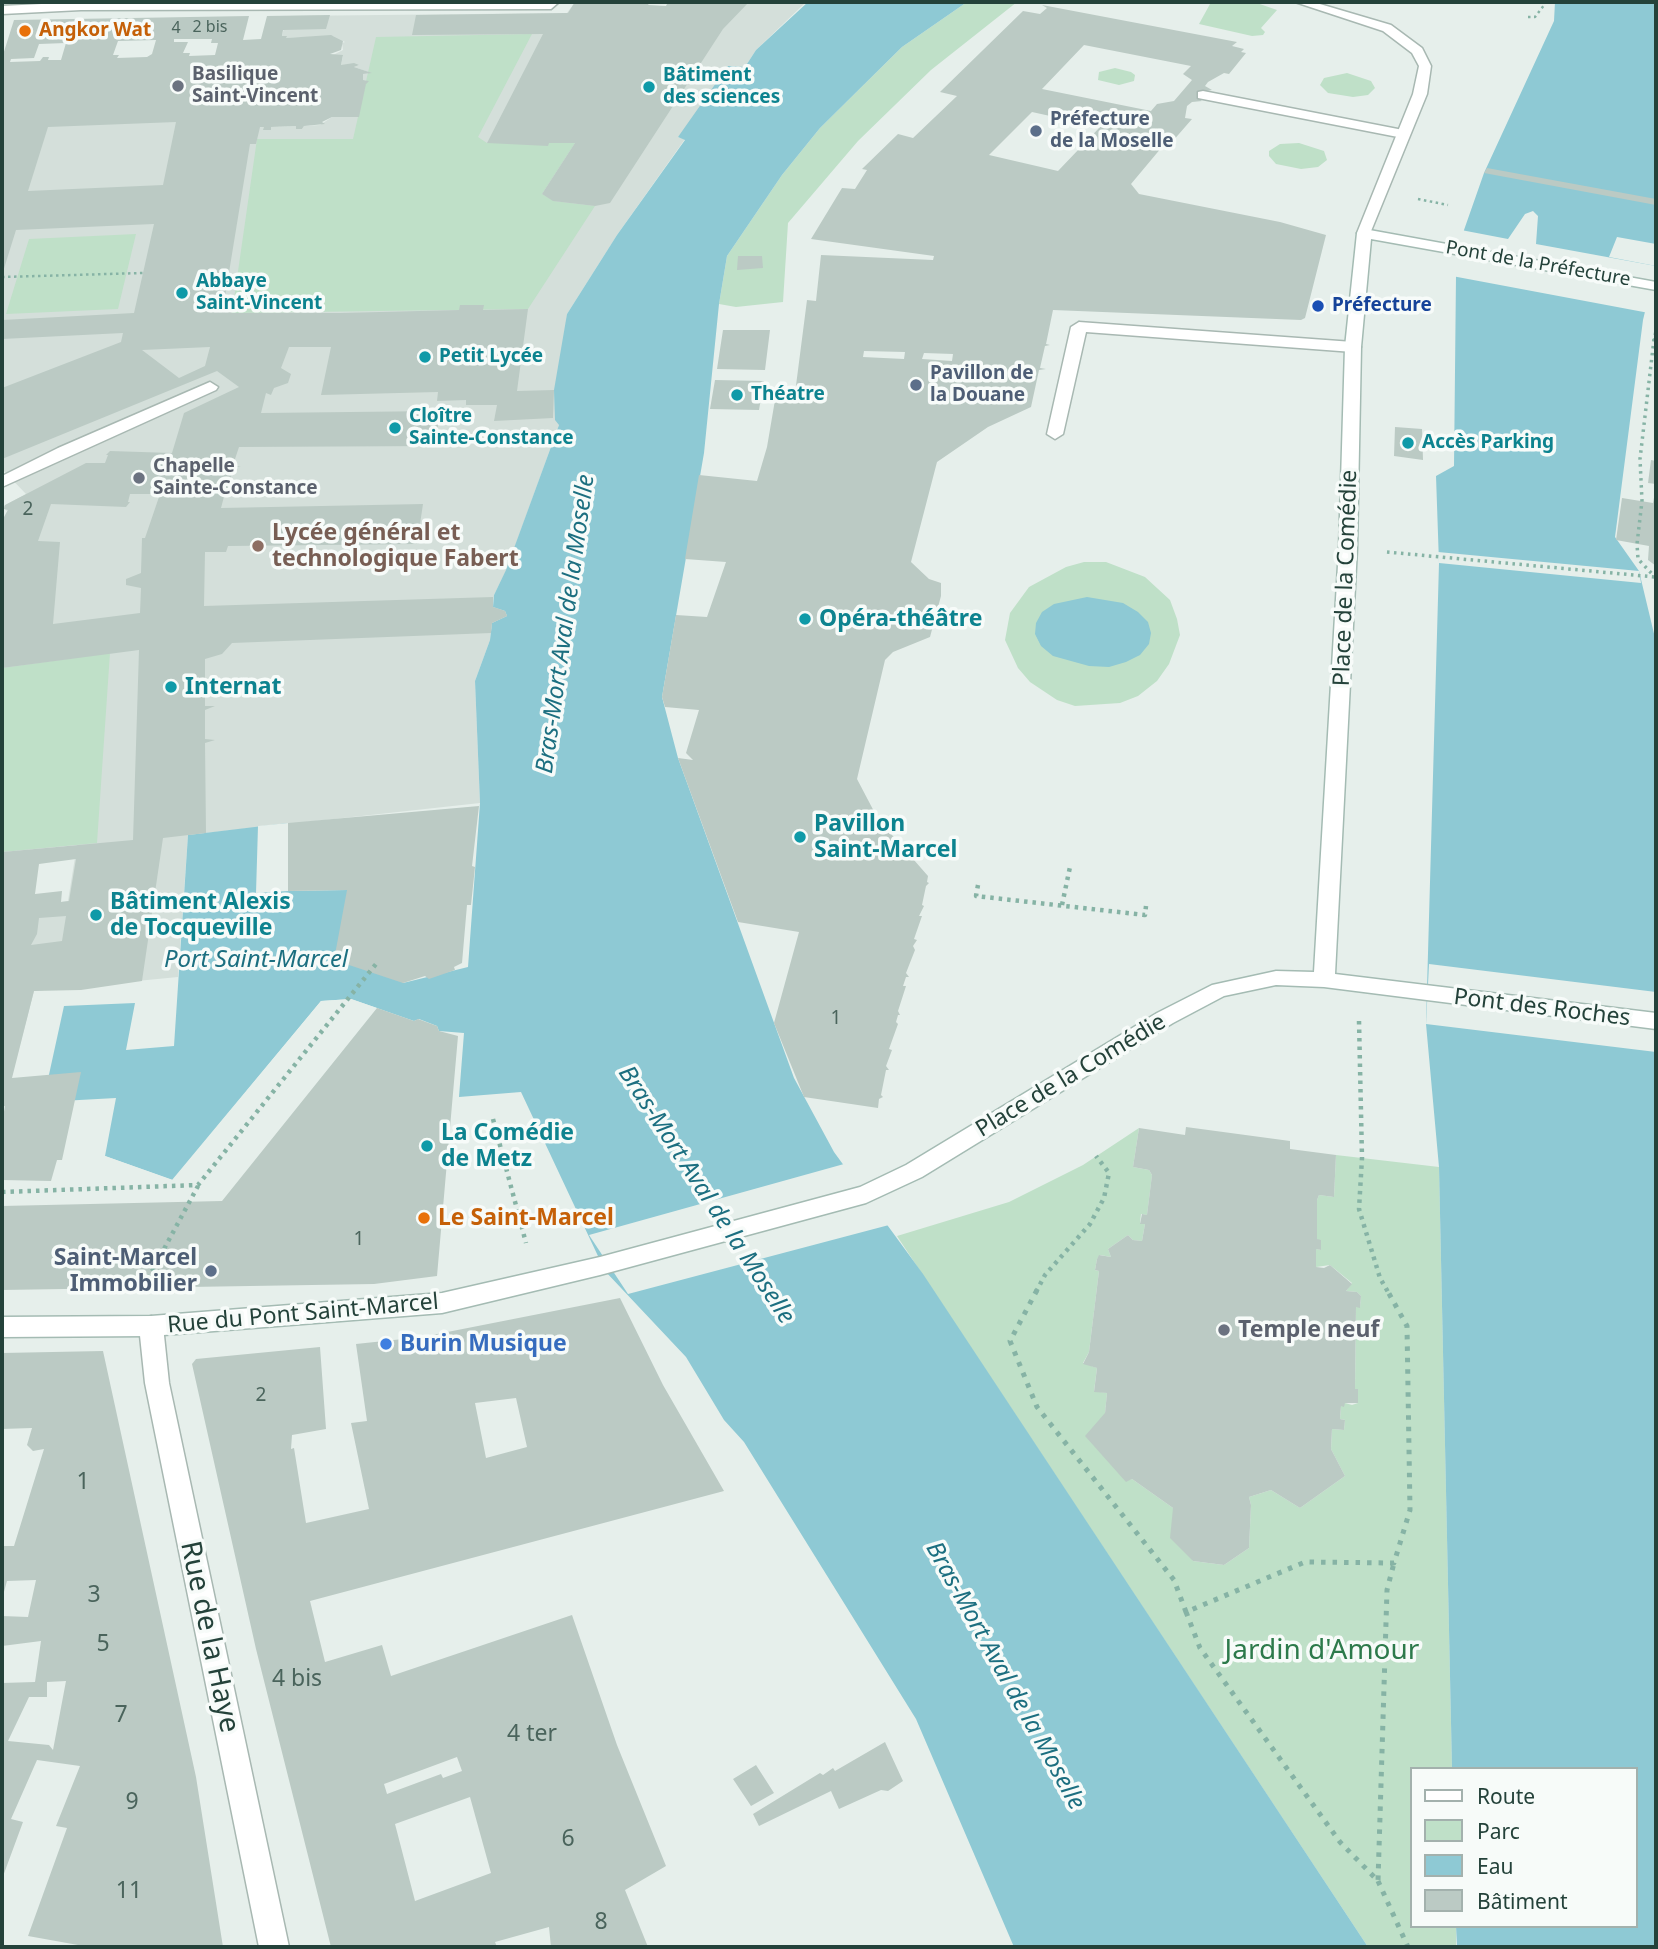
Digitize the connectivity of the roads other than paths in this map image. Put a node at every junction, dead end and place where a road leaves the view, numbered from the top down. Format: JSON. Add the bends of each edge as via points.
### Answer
{"nodes":[{"id":1,"x":1301,"y":2,"type":"edge"},
{"id":2,"x":552,"y":4,"type":"edge"},
{"id":3,"x":2,"y":10,"type":"edge"},
{"id":4,"x":1203,"y":95,"type":"dead end"},
{"id":5,"x":1403,"y":134,"type":"junction"},
{"id":6,"x":1364,"y":233,"type":"junction"},
{"id":7,"x":1656,"y":286,"type":"edge"},
{"id":8,"x":1353,"y":347,"type":"junction"},
{"id":9,"x":211,"y":387,"type":"dead end"},
{"id":10,"x":1055,"y":434,"type":"dead end"},
{"id":11,"x":2,"y":482,"type":"edge"},
{"id":12,"x":1324,"y":980,"type":"junction"},
{"id":13,"x":1428,"y":995,"type":"joint"},
{"id":14,"x":1656,"y":1021,"type":"edge"},
{"id":15,"x":600,"y":1266,"type":"joint"},
{"id":16,"x":141,"y":1326,"type":"junction"},
{"id":17,"x":2,"y":1327,"type":"edge"},
{"id":18,"x":274,"y":1947,"type":"edge"}],
"edges":[{"from":1,"to":5,"type":"street","name":"Place de la Comédie","via":[[1387,28],[1417,51],[1425,66],[1420,94]]},
{"from":2,"to":3,"type":"street"},
{"from":4,"to":5,"type":"street"},
{"from":5,"to":6,"type":"street","name":"Place de la Comédie"},
{"from":6,"to":7,"type":"street","name":"Pont de la Préfecture"},
{"from":6,"to":8,"type":"street","name":"Place de la Comédie"},
{"from":8,"to":10,"type":"street","via":[[1079,327]]},
{"from":8,"to":12,"type":"street","name":"Place de la Comédie","via":[[1348,548]]},
{"from":9,"to":11,"type":"street"},
{"from":12,"to":13,"type":"street","name":"Place de la Comédie"},
{"from":12,"to":15,"type":"street","name":"Place de la Comédie","via":[[1276,978],[1219,990],[914,1171],[866,1194]]},
{"from":13,"to":14,"type":"street","name":"Pont des Roches"},
{"from":15,"to":16,"type":"street","name":"Rue du Pont Saint-Marcel","via":[[442,1303]]},
{"from":16,"to":17,"type":"street","name":"Rue du Pont Saint-Marcel"},
{"from":16,"to":18,"type":"street","name":"Rue de la Haye","via":[[157,1383]]}]}
